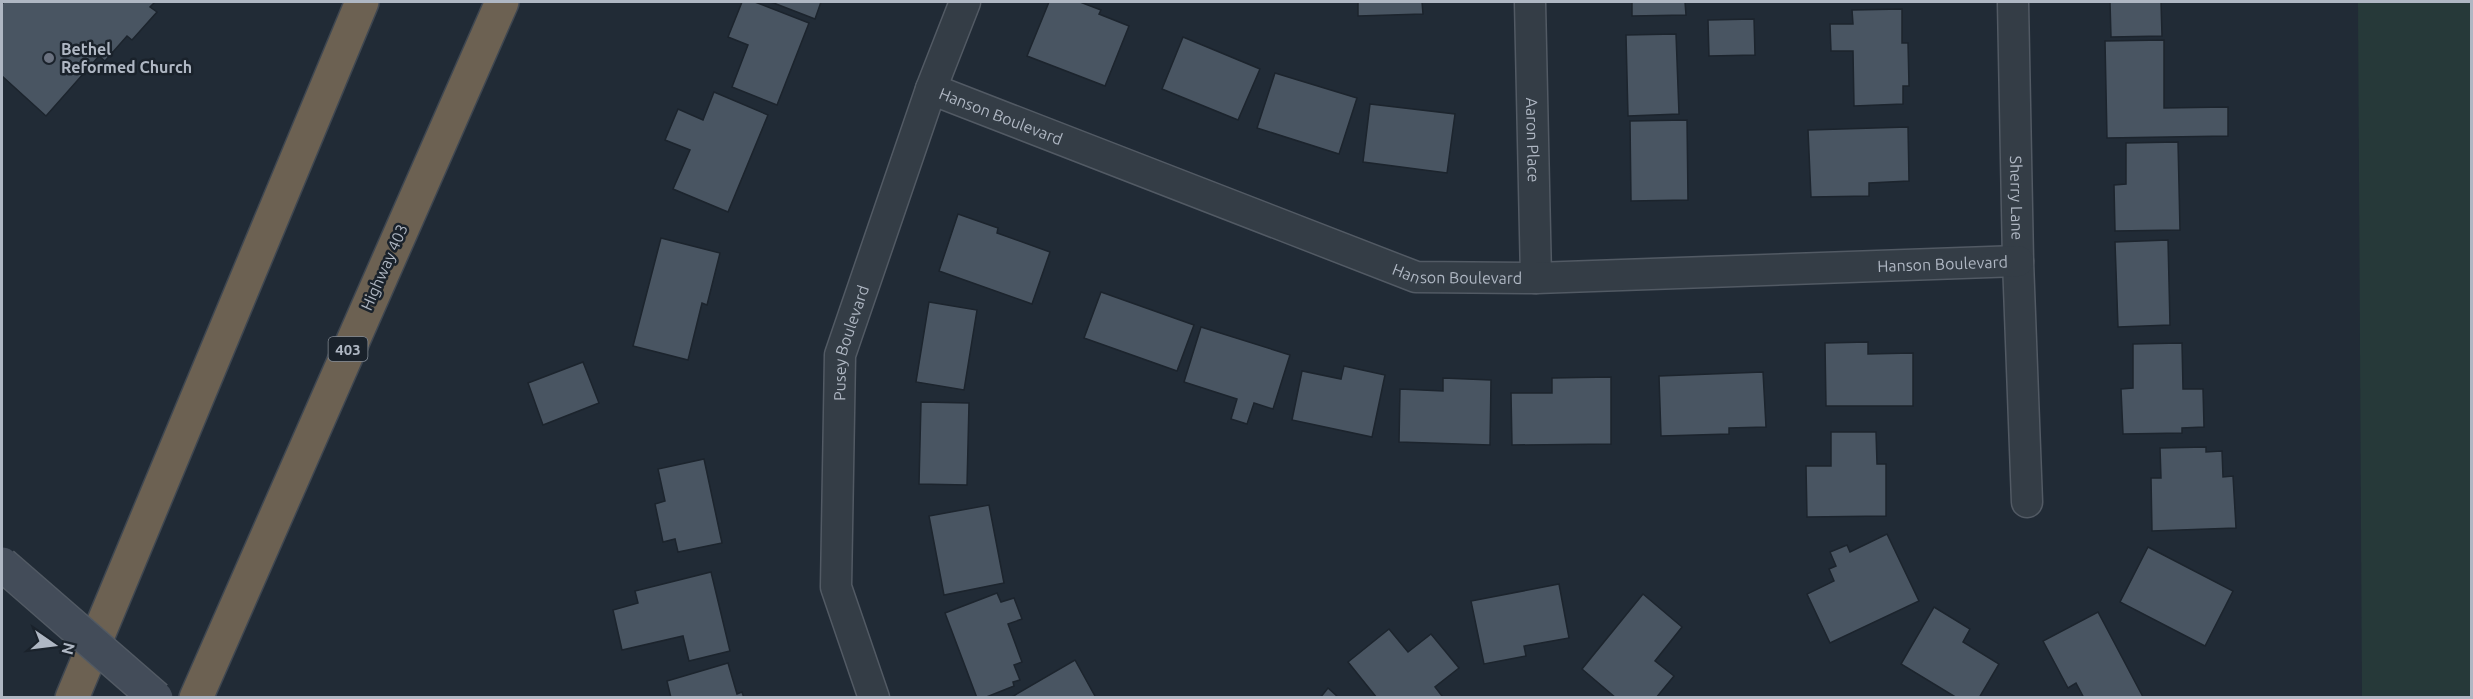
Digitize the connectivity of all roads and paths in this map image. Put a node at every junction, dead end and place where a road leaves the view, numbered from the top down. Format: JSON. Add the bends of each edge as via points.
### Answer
{"nodes":[{"id":1,"x":362,"y":2,"type":"edge"},
{"id":2,"x":502,"y":2,"type":"edge"},
{"id":3,"x":965,"y":2,"type":"edge"},
{"id":4,"x":1530,"y":2,"type":"edge"},
{"id":5,"x":2013,"y":2,"type":"edge"},
{"id":6,"x":931,"y":89,"type":"junction"},
{"id":7,"x":2018,"y":261,"type":"junction"},
{"id":8,"x":1536,"y":278,"type":"junction"},
{"id":9,"x":2027,"y":502,"type":"dead end"},
{"id":10,"x":2,"y":564,"type":"edge"},
{"id":11,"x":72,"y":698,"type":"edge"},
{"id":12,"x":156,"y":698,"type":"edge"},
{"id":13,"x":196,"y":698,"type":"edge"},
{"id":14,"x":874,"y":698,"type":"edge"}],
"edges":[{"from":1,"to":11,"type":"highway"},
{"from":2,"to":13,"type":"highway","name":"Highway 403","number":"403"},
{"from":3,"to":6,"type":"street","name":"Pusey Boulevard"},
{"from":4,"to":8,"type":"street","name":"Aaron Place"},
{"from":5,"to":7,"type":"street","name":"Sherry Lane"},
{"from":6,"to":8,"type":"street","name":"Hanson Boulevard","via":[[1416,278]]},
{"from":6,"to":14,"type":"street","name":"Pusey Boulevard","via":[[840,355],[836,587]]},
{"from":7,"to":8,"type":"street","name":"Hanson Boulevard"},
{"from":7,"to":9,"type":"street","name":"Sherry Lane"},
{"from":10,"to":12,"type":"main road","bridge":true}]}
